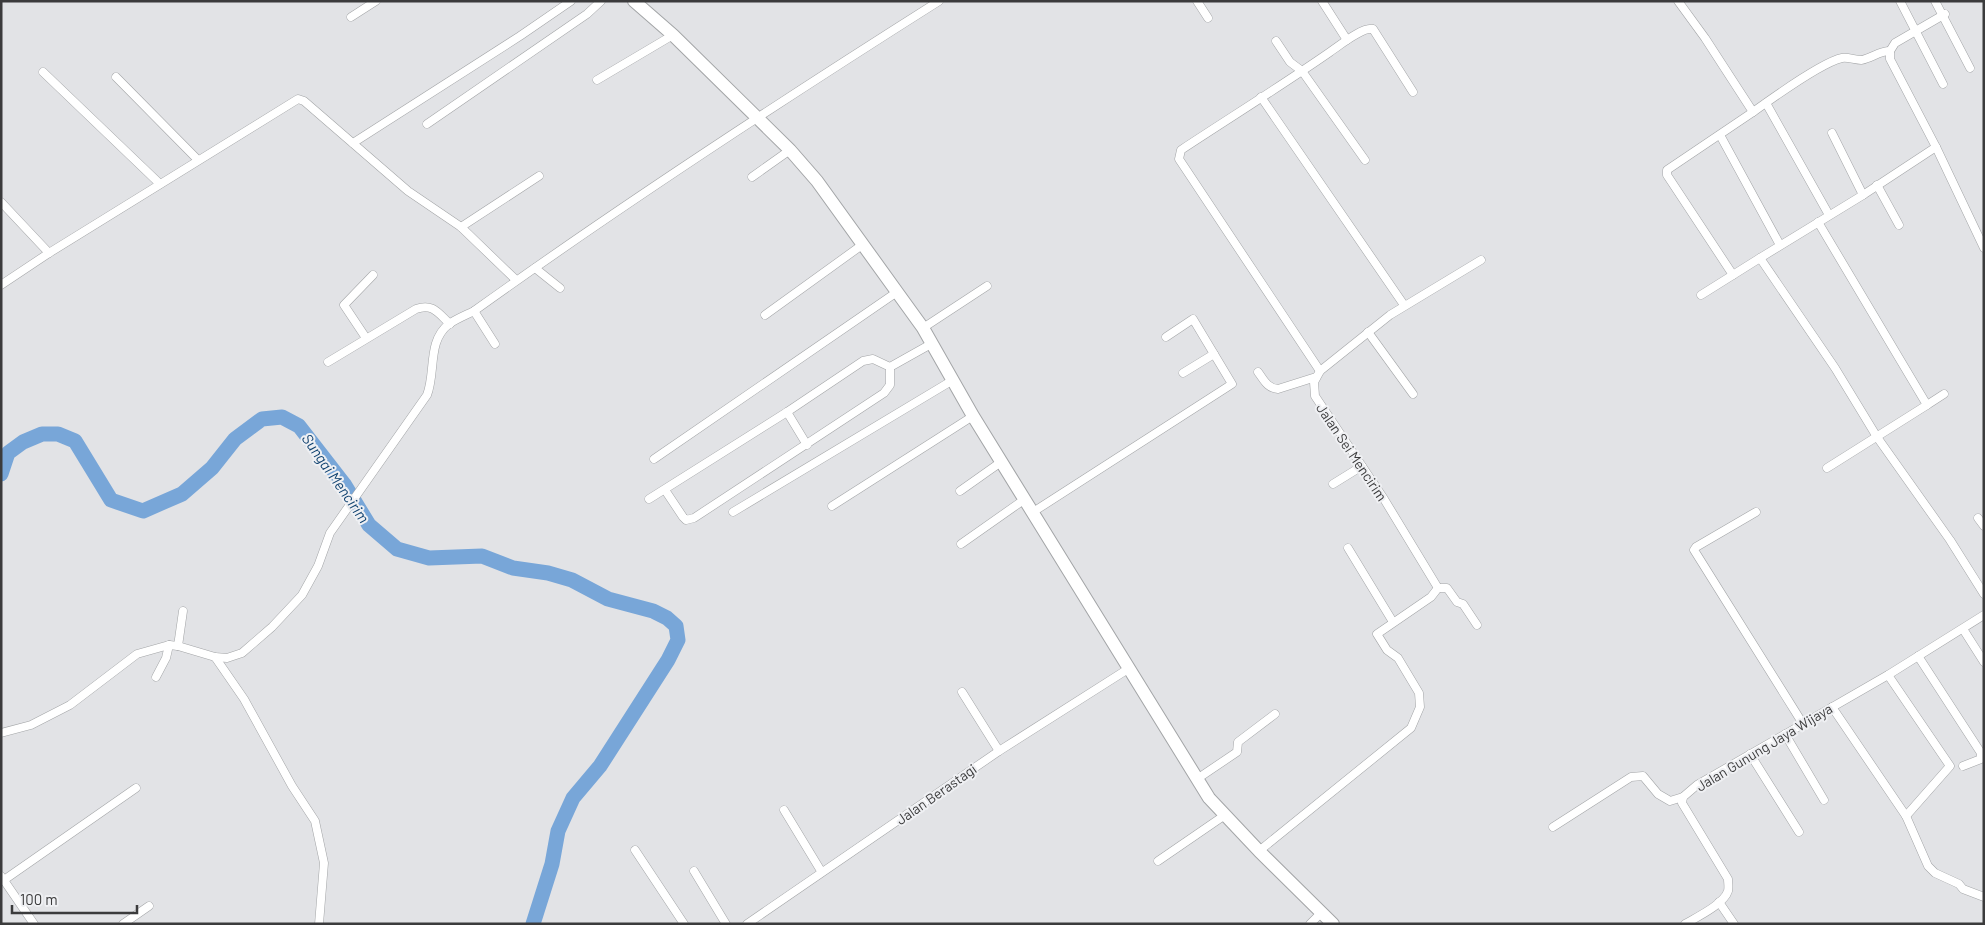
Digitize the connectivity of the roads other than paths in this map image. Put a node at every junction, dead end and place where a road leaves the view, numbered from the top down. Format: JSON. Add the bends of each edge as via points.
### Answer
{"nodes":[{"id":1,"x":376,"y":1,"type":"edge"},
{"id":2,"x":570,"y":1,"type":"edge"},
{"id":3,"x":601,"y":1,"type":"edge"},
{"id":4,"x":939,"y":1,"type":"edge"},
{"id":5,"x":1197,"y":1,"type":"edge"},
{"id":6,"x":1322,"y":1,"type":"edge"},
{"id":7,"x":1678,"y":1,"type":"edge"},
{"id":8,"x":1900,"y":1,"type":"edge"},
{"id":9,"x":1935,"y":1,"type":"edge"},
{"id":10,"x":637,"y":2,"type":"edge"},
{"id":11,"x":1944,"y":14,"type":"junction"},
{"id":12,"x":351,"y":16,"type":"dead end"},
{"id":13,"x":1208,"y":18,"type":"dead end"},
{"id":14,"x":1916,"y":30,"type":"junction"},
{"id":15,"x":673,"y":35,"type":"junction"},
{"id":16,"x":1347,"y":40,"type":"junction"},
{"id":17,"x":1276,"y":41,"type":"dead end"},
{"id":18,"x":1890,"y":51,"type":"junction"},
{"id":19,"x":1970,"y":68,"type":"dead end"},
{"id":20,"x":1302,"y":71,"type":"junction"},
{"id":21,"x":43,"y":72,"type":"dead end"},
{"id":22,"x":116,"y":77,"type":"dead end"},
{"id":23,"x":597,"y":80,"type":"dead end"},
{"id":24,"x":1943,"y":84,"type":"dead end"},
{"id":25,"x":1412,"y":92,"type":"dead end"},
{"id":26,"x":1261,"y":97,"type":"junction"},
{"id":27,"x":1766,"y":103,"type":"junction"},
{"id":28,"x":1753,"y":112,"type":"junction"},
{"id":29,"x":757,"y":117,"type":"junction"},
{"id":30,"x":427,"y":124,"type":"dead end"},
{"id":31,"x":1832,"y":133,"type":"dead end"},
{"id":32,"x":1720,"y":135,"type":"junction"},
{"id":33,"x":353,"y":143,"type":"junction"},
{"id":34,"x":1936,"y":147,"type":"junction"},
{"id":35,"x":790,"y":150,"type":"junction"},
{"id":36,"x":198,"y":160,"type":"junction"},
{"id":37,"x":1365,"y":160,"type":"dead end"},
{"id":38,"x":539,"y":176,"type":"dead end"},
{"id":39,"x":752,"y":177,"type":"dead end"},
{"id":40,"x":160,"y":184,"type":"junction"},
{"id":41,"x":1877,"y":185,"type":"junction"},
{"id":42,"x":1863,"y":195,"type":"junction"},
{"id":43,"x":1,"y":202,"type":"edge"},
{"id":44,"x":1829,"y":216,"type":"junction"},
{"id":45,"x":1818,"y":222,"type":"junction"},
{"id":46,"x":1899,"y":224,"type":"dead end"},
{"id":47,"x":461,"y":227,"type":"junction"},
{"id":48,"x":862,"y":245,"type":"junction"},
{"id":49,"x":1780,"y":245,"type":"junction"},
{"id":50,"x":1984,"y":248,"type":"edge"},
{"id":51,"x":49,"y":253,"type":"junction"},
{"id":52,"x":1760,"y":258,"type":"junction"},
{"id":53,"x":1481,"y":260,"type":"dead end"},
{"id":54,"x":535,"y":268,"type":"junction"},
{"id":55,"x":373,"y":275,"type":"dead end"},
{"id":56,"x":1733,"y":275,"type":"junction"},
{"id":57,"x":516,"y":280,"type":"junction"},
{"id":58,"x":1,"y":285,"type":"edge"},
{"id":59,"x":988,"y":286,"type":"dead end"},
{"id":60,"x":560,"y":288,"type":"dead end"},
{"id":61,"x":897,"y":292,"type":"junction"},
{"id":62,"x":1701,"y":295,"type":"dead end"},
{"id":63,"x":1404,"y":305,"type":"junction"},
{"id":64,"x":474,"y":310,"type":"junction"},
{"id":65,"x":765,"y":314,"type":"dead end"},
{"id":66,"x":450,"y":324,"type":"junction"},
{"id":67,"x":923,"y":328,"type":"junction"},
{"id":68,"x":1368,"y":332,"type":"junction"},
{"id":69,"x":1166,"y":337,"type":"dead end"},
{"id":70,"x":366,"y":338,"type":"junction"},
{"id":71,"x":495,"y":344,"type":"dead end"},
{"id":72,"x":931,"y":344,"type":"junction"},
{"id":73,"x":1214,"y":354,"type":"junction"},
{"id":74,"x":328,"y":362,"type":"dead end"},
{"id":75,"x":890,"y":367,"type":"junction"},
{"id":76,"x":1258,"y":372,"type":"dead end"},
{"id":77,"x":1183,"y":373,"type":"dead end"},
{"id":78,"x":1318,"y":374,"type":"junction"},
{"id":79,"x":953,"y":380,"type":"junction"},
{"id":80,"x":1413,"y":394,"type":"dead end"},
{"id":81,"x":1944,"y":394,"type":"dead end"},
{"id":82,"x":1927,"y":405,"type":"junction"},
{"id":83,"x":787,"y":412,"type":"junction"},
{"id":84,"x":973,"y":416,"type":"junction"},
{"id":85,"x":1877,"y":437,"type":"junction"},
{"id":86,"x":807,"y":445,"type":"junction"},
{"id":87,"x":654,"y":459,"type":"dead end"},
{"id":88,"x":1001,"y":462,"type":"junction"},
{"id":89,"x":1362,"y":466,"type":"junction"},
{"id":90,"x":1827,"y":468,"type":"dead end"},
{"id":91,"x":1333,"y":484,"type":"dead end"},
{"id":92,"x":665,"y":490,"type":"junction"},
{"id":93,"x":960,"y":491,"type":"dead end"},
{"id":94,"x":650,"y":499,"type":"dead end"},
{"id":95,"x":1025,"y":499,"type":"junction"},
{"id":96,"x":832,"y":506,"type":"dead end"},
{"id":97,"x":733,"y":512,"type":"dead end"},
{"id":98,"x":1033,"y":512,"type":"junction"},
{"id":99,"x":1756,"y":512,"type":"dead end"},
{"id":100,"x":1978,"y":518,"type":"dead end"},
{"id":101,"x":1984,"y":526,"type":"edge"},
{"id":102,"x":961,"y":544,"type":"dead end"},
{"id":103,"x":1348,"y":548,"type":"dead end"},
{"id":104,"x":1438,"y":588,"type":"junction"},
{"id":105,"x":1984,"y":594,"type":"edge"},
{"id":106,"x":182,"y":611,"type":"dead end"},
{"id":107,"x":1984,"y":616,"type":"edge"},
{"id":108,"x":1393,"y":622,"type":"junction"},
{"id":109,"x":1477,"y":625,"type":"dead end"},
{"id":110,"x":1963,"y":629,"type":"junction"},
{"id":111,"x":169,"y":645,"type":"junction"},
{"id":112,"x":178,"y":646,"type":"junction"},
{"id":113,"x":1918,"y":656,"type":"junction"},
{"id":114,"x":215,"y":657,"type":"junction"},
{"id":115,"x":1984,"y":662,"type":"edge"},
{"id":116,"x":1128,"y":669,"type":"junction"},
{"id":117,"x":1888,"y":675,"type":"junction"},
{"id":118,"x":156,"y":677,"type":"dead end"},
{"id":119,"x":962,"y":692,"type":"dead end"},
{"id":120,"x":1832,"y":707,"type":"junction"},
{"id":121,"x":1275,"y":714,"type":"dead end"},
{"id":122,"x":1803,"y":724,"type":"junction"},
{"id":123,"x":1,"y":733,"type":"edge"},
{"id":124,"x":1784,"y":734,"type":"junction"},
{"id":125,"x":999,"y":751,"type":"junction"},
{"id":126,"x":1750,"y":754,"type":"junction"},
{"id":127,"x":1963,"y":766,"type":"dead end"},
{"id":128,"x":1197,"y":779,"type":"junction"},
{"id":129,"x":136,"y":788,"type":"dead end"},
{"id":130,"x":1683,"y":798,"type":"junction"},
{"id":131,"x":1824,"y":800,"type":"dead end"},
{"id":132,"x":784,"y":810,"type":"dead end"},
{"id":133,"x":1225,"y":815,"type":"junction"},
{"id":134,"x":1906,"y":816,"type":"junction"},
{"id":135,"x":1553,"y":827,"type":"dead end"},
{"id":136,"x":1799,"y":832,"type":"dead end"},
{"id":137,"x":636,"y":850,"type":"dead end"},
{"id":138,"x":1259,"y":851,"type":"junction"},
{"id":139,"x":1158,"y":861,"type":"dead end"},
{"id":140,"x":694,"y":870,"type":"dead end"},
{"id":141,"x":821,"y":871,"type":"junction"},
{"id":142,"x":3,"y":878,"type":"edge"},
{"id":143,"x":1984,"y":896,"type":"edge"},
{"id":144,"x":1719,"y":902,"type":"junction"},
{"id":145,"x":149,"y":906,"type":"dead end"},
{"id":146,"x":1321,"y":913,"type":"junction"},
{"id":147,"x":1690,"y":923,"type":"edge"},
{"id":148,"x":34,"y":924,"type":"edge"},
{"id":149,"x":123,"y":924,"type":"edge"},
{"id":150,"x":319,"y":924,"type":"edge"},
{"id":151,"x":684,"y":924,"type":"edge"},
{"id":152,"x":726,"y":924,"type":"edge"},
{"id":153,"x":747,"y":924,"type":"edge"},
{"id":154,"x":1310,"y":924,"type":"edge"},
{"id":155,"x":1333,"y":924,"type":"edge"},
{"id":156,"x":1734,"y":924,"type":"edge"}],
"edges":[{"from":1,"to":12,"type":"street"},
{"from":2,"to":33,"type":"street"},
{"from":3,"to":30,"type":"street","via":[[587,14]]},
{"from":4,"to":29,"type":"street"},
{"from":5,"to":13,"type":"street"},
{"from":6,"to":16,"type":"street"},
{"from":7,"to":28,"type":"street"},
{"from":8,"to":14,"type":"street"},
{"from":9,"to":11,"type":"street"},
{"from":10,"to":15,"type":"main road"},
{"from":11,"to":14,"type":"street"},
{"from":11,"to":19,"type":"street"},
{"from":14,"to":18,"type":"street","via":[[1895,43]]},
{"from":14,"to":24,"type":"street"},
{"from":15,"to":23,"type":"street"},
{"from":15,"to":29,"type":"main road"},
{"from":16,"to":20,"type":"street","name":"Jalan Sei Mencirim"},
{"from":16,"to":25,"type":"street","name":"Jalan Sei Mencirim","via":[[1368,28],[1373,29]]},
{"from":17,"to":20,"type":"street","via":[[1290,62]]},
{"from":18,"to":27,"type":"street","via":[[1881,51],[1861,60],[1836,60]]},
{"from":18,"to":34,"type":"street","via":[[1893,67]]},
{"from":20,"to":26,"type":"street","name":"Jalan Sei Mencirim"},
{"from":20,"to":37,"type":"street"},
{"from":21,"to":40,"type":"street"},
{"from":22,"to":36,"type":"street"},
{"from":26,"to":63,"type":"street"},
{"from":26,"to":78,"type":"street","name":"Jalan Sei Mencirim","via":[[1181,150],[1178,158]]},
{"from":27,"to":28,"type":"street"},
{"from":27,"to":44,"type":"street"},
{"from":28,"to":32,"type":"street"},
{"from":29,"to":35,"type":"main road"},
{"from":29,"to":54,"type":"street"},
{"from":31,"to":42,"type":"street"},
{"from":32,"to":49,"type":"street"},
{"from":32,"to":56,"type":"street","via":[[1667,170]]},
{"from":33,"to":36,"type":"street","via":[[298,99]]},
{"from":33,"to":47,"type":"street","via":[[408,191]]},
{"from":34,"to":41,"type":"street"},
{"from":34,"to":50,"type":"street"},
{"from":35,"to":39,"type":"street"},
{"from":35,"to":48,"type":"main road","via":[[817,181]]},
{"from":36,"to":40,"type":"street"},
{"from":38,"to":47,"type":"street"},
{"from":40,"to":51,"type":"street"},
{"from":41,"to":42,"type":"street"},
{"from":41,"to":46,"type":"street"},
{"from":42,"to":44,"type":"street"},
{"from":43,"to":51,"type":"street"},
{"from":44,"to":45,"type":"street"},
{"from":45,"to":49,"type":"street"},
{"from":45,"to":82,"type":"street"},
{"from":47,"to":57,"type":"street"},
{"from":48,"to":61,"type":"main road"},
{"from":48,"to":65,"type":"street"},
{"from":49,"to":52,"type":"street"},
{"from":51,"to":58,"type":"street"},
{"from":52,"to":56,"type":"street"},
{"from":52,"to":85,"type":"street","via":[[1835,368]]},
{"from":53,"to":63,"type":"street"},
{"from":54,"to":57,"type":"street"},
{"from":54,"to":60,"type":"street"},
{"from":55,"to":70,"type":"street","via":[[344,305]]},
{"from":56,"to":62,"type":"street"},
{"from":57,"to":64,"type":"street"},
{"from":59,"to":67,"type":"street"},
{"from":61,"to":67,"type":"main road"},
{"from":61,"to":87,"type":"street"},
{"from":63,"to":68,"type":"street"},
{"from":64,"to":66,"type":"street"},
{"from":64,"to":71,"type":"street"},
{"from":66,"to":70,"type":"street","via":[[435,310],[424,306]]},
{"from":66,"to":114,"type":"street","via":[[436,341],[432,382],[427,395],[330,533],[311,582],[290,610],[242,653],[227,658]]},
{"from":67,"to":72,"type":"main road"},
{"from":68,"to":78,"type":"street"},
{"from":68,"to":80,"type":"street"},
{"from":69,"to":73,"type":"street","via":[[1193,319]]},
{"from":70,"to":74,"type":"street"},
{"from":72,"to":75,"type":"street"},
{"from":72,"to":79,"type":"main road"},
{"from":73,"to":77,"type":"street"},
{"from":73,"to":98,"type":"street","via":[[1232,384]]},
{"from":75,"to":83,"type":"street","via":[[873,359],[863,361]]},
{"from":75,"to":86,"type":"street","via":[[890,385],[884,393]]},
{"from":76,"to":78,"type":"street","via":[[1267,385],[1278,389]]},
{"from":78,"to":89,"type":"street","name":"Jalan Sei Mencirim","via":[[1314,382],[1315,396]]},
{"from":79,"to":84,"type":"main road"},
{"from":79,"to":97,"type":"street"},
{"from":81,"to":82,"type":"street"},
{"from":82,"to":85,"type":"street"},
{"from":83,"to":86,"type":"street"},
{"from":83,"to":92,"type":"street"},
{"from":84,"to":88,"type":"main road"},
{"from":84,"to":96,"type":"street"},
{"from":85,"to":90,"type":"street"},
{"from":85,"to":105,"type":"street"},
{"from":86,"to":92,"type":"street","via":[[690,520],[683,517]]},
{"from":88,"to":93,"type":"street"},
{"from":88,"to":95,"type":"main road"},
{"from":89,"to":91,"type":"street"},
{"from":89,"to":104,"type":"street","name":"Jalan Sei Mencirim"},
{"from":92,"to":94,"type":"street"},
{"from":95,"to":98,"type":"main road"},
{"from":95,"to":102,"type":"street"},
{"from":98,"to":116,"type":"main road"},
{"from":99,"to":122,"type":"street","via":[[1694,550]]},
{"from":100,"to":101,"type":"street"},
{"from":103,"to":108,"type":"street"},
{"from":104,"to":108,"type":"street","via":[[1432,597]]},
{"from":104,"to":109,"type":"street","via":[[1447,588]]},
{"from":106,"to":112,"type":"street"},
{"from":107,"to":110,"type":"street","name":"Jalan Gunung Jaya Wijaya"},
{"from":108,"to":138,"type":"street","via":[[1377,634],[1387,650],[1398,658],[1420,696],[1419,710],[1411,728]]},
{"from":110,"to":113,"type":"street","name":"Jalan Gunung Jaya Wijaya"},
{"from":110,"to":115,"type":"street"},
{"from":111,"to":112,"type":"street"},
{"from":111,"to":118,"type":"street"},
{"from":111,"to":123,"type":"street","via":[[137,654],[51,716]]},
{"from":112,"to":114,"type":"street"},
{"from":113,"to":117,"type":"street","name":"Jalan Gunung Jaya Wijaya"},
{"from":113,"to":127,"type":"street","via":[[1981,753],[1981,759]]},
{"from":114,"to":150,"type":"street","via":[[248,706],[315,822],[324,863]]},
{"from":116,"to":125,"type":"street","name":"Jalan Berastagi"},
{"from":116,"to":128,"type":"main road"},
{"from":117,"to":120,"type":"street","name":"Jalan Gunung Jaya Wijaya"},
{"from":117,"to":134,"type":"street","via":[[1950,766]]},
{"from":119,"to":125,"type":"street"},
{"from":120,"to":122,"type":"street","name":"Jalan Gunung Jaya Wijaya"},
{"from":120,"to":134,"type":"street"},
{"from":121,"to":128,"type":"street","via":[[1238,742],[1237,752]]},
{"from":122,"to":124,"type":"street","name":"Jalan Gunung Jaya Wijaya"},
{"from":124,"to":126,"type":"street","name":"Jalan Gunung Jaya Wijaya"},
{"from":124,"to":131,"type":"street"},
{"from":125,"to":141,"type":"street","name":"Jalan Berastagi"},
{"from":126,"to":130,"type":"street","name":"Jalan Gunung Jaya Wijaya","via":[[1697,785]]},
{"from":126,"to":136,"type":"street"},
{"from":128,"to":133,"type":"main road"},
{"from":129,"to":142,"type":"street"},
{"from":130,"to":135,"type":"street","via":[[1670,801],[1658,794],[1643,776],[1631,777]]},
{"from":130,"to":144,"type":"street","name":"Jalan Gunung Jaya Wijaya","via":[[1682,803],[1728,879],[1729,889]]},
{"from":132,"to":141,"type":"street"},
{"from":133,"to":138,"type":"main road"},
{"from":133,"to":139,"type":"street"},
{"from":134,"to":143,"type":"street","via":[[1928,866],[1935,873],[1959,884],[1963,890]]},
{"from":137,"to":151,"type":"street"},
{"from":138,"to":146,"type":"main road"},
{"from":140,"to":152,"type":"street"},
{"from":141,"to":153,"type":"street","name":"Jalan Berastagi"},
{"from":142,"to":148,"type":"street"},
{"from":144,"to":147,"type":"street"},
{"from":144,"to":156,"type":"street"},
{"from":145,"to":149,"type":"street"},
{"from":146,"to":154,"type":"street"},
{"from":146,"to":155,"type":"main road"}]}
